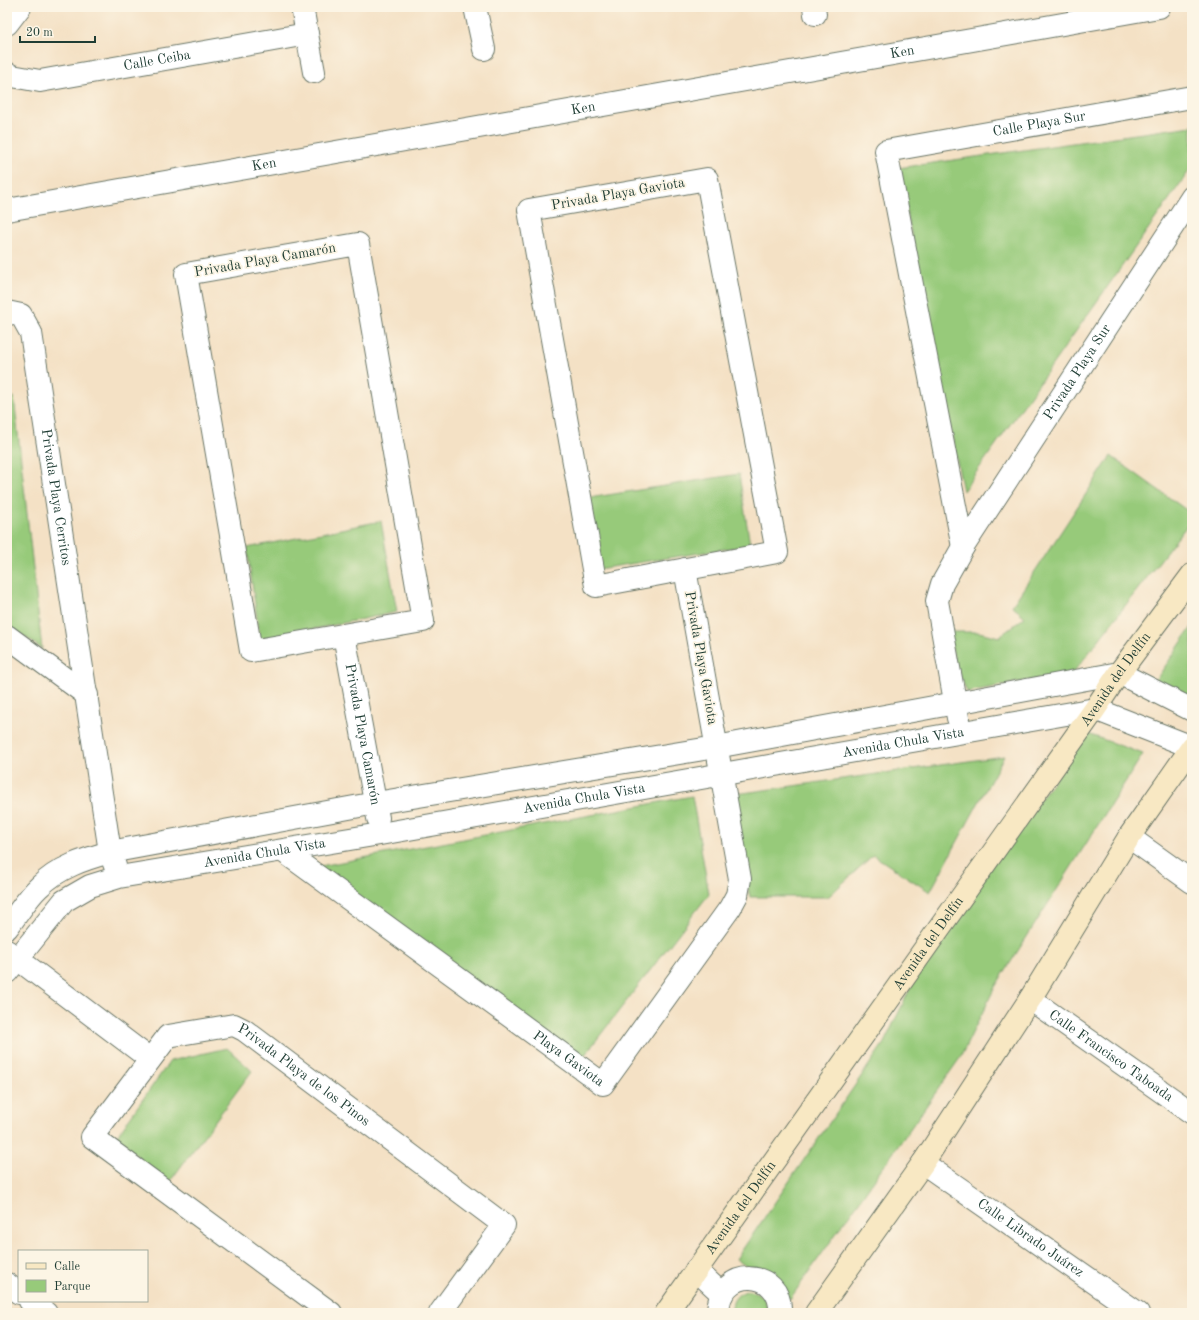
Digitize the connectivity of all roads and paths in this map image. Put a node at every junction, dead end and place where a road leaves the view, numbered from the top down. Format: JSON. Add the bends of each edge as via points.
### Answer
{"nodes":[{"id":1,"x":20,"y":7,"type":"edge"},
{"id":2,"x":302,"y":7,"type":"edge"},
{"id":3,"x":476,"y":7,"type":"edge"},
{"id":4,"x":1159,"y":7,"type":"edge"},
{"id":5,"x":7,"y":24,"type":"edge"},
{"id":6,"x":306,"y":34,"type":"junction"},
{"id":7,"x":484,"y":49,"type":"dead end"},
{"id":8,"x":314,"y":72,"type":"dead end"},
{"id":9,"x":7,"y":73,"type":"edge"},
{"id":10,"x":1192,"y":97,"type":"edge"},
{"id":11,"x":1192,"y":197,"type":"edge"},
{"id":12,"x":7,"y":210,"type":"edge"},
{"id":13,"x":7,"y":312,"type":"edge"},
{"id":14,"x":963,"y":547,"type":"junction"},
{"id":15,"x":686,"y":569,"type":"junction"},
{"id":16,"x":1192,"y":575,"type":"edge"},
{"id":17,"x":344,"y":634,"type":"junction"},
{"id":18,"x":7,"y":636,"type":"edge"},
{"id":19,"x":1119,"y":673,"type":"junction"},
{"id":20,"x":87,"y":695,"type":"junction"},
{"id":21,"x":955,"y":703,"type":"junction"},
{"id":22,"x":1095,"y":709,"type":"junction"},
{"id":23,"x":1192,"y":710,"type":"edge"},
{"id":24,"x":961,"y":733,"type":"junction"},
{"id":25,"x":716,"y":746,"type":"junction"},
{"id":26,"x":1192,"y":747,"type":"edge"},
{"id":27,"x":722,"y":775,"type":"junction"},
{"id":28,"x":376,"y":803,"type":"junction"},
{"id":29,"x":380,"y":834,"type":"junction"},
{"id":30,"x":1128,"y":837,"type":"junction"},
{"id":31,"x":283,"y":851,"type":"junction"},
{"id":32,"x":110,"y":852,"type":"junction"},
{"id":33,"x":119,"y":877,"type":"junction"},
{"id":34,"x":1192,"y":882,"type":"edge"},
{"id":35,"x":7,"y":928,"type":"edge"},
{"id":36,"x":10,"y":961,"type":"edge"},
{"id":37,"x":1030,"y":999,"type":"junction"},
{"id":38,"x":150,"y":1059,"type":"junction"},
{"id":39,"x":1192,"y":1113,"type":"edge"},
{"id":40,"x":923,"y":1163,"type":"junction"},
{"id":41,"x":696,"y":1270,"type":"junction"},
{"id":42,"x":7,"y":1284,"type":"edge"},
{"id":43,"x":18,"y":1292,"type":"edge"},
{"id":44,"x":31,"y":1302,"type":"edge"},
{"id":45,"x":720,"y":1304,"type":"edge"},
{"id":46,"x":46,"y":1313,"type":"edge"},
{"id":47,"x":331,"y":1313,"type":"edge"},
{"id":48,"x":440,"y":1313,"type":"edge"},
{"id":49,"x":666,"y":1313,"type":"edge"},
{"id":50,"x":780,"y":1313,"type":"edge"},
{"id":51,"x":816,"y":1313,"type":"edge"},
{"id":52,"x":1138,"y":1313,"type":"edge"}],
"edges":[{"from":1,"to":5,"type":"street"},
{"from":2,"to":6,"type":"street"},
{"from":3,"to":7,"type":"street"},
{"from":4,"to":12,"type":"street","name":"Ken"},
{"from":6,"to":8,"type":"street"},
{"from":6,"to":9,"type":"street","name":"Calle Ceiba","via":[[40,81]]},
{"from":10,"to":14,"type":"street","name":"Calle Playa Sur","via":[[886,151]]},
{"from":11,"to":14,"type":"street","name":"Privada Playa Sur"},
{"from":13,"to":20,"type":"street","name":"Privada Playa Cerritos","via":[[21,315],[31,333]]},
{"from":14,"to":21,"type":"street","name":"Privada Playa Sur","via":[[942,584],[937,601]]},
{"from":15,"to":15,"type":"street","name":"Privada Playa Gaviota","via":[[777,552],[707,179],[529,210],[596,586]]},
{"from":15,"to":25,"type":"street","name":"Privada Playa Gaviota"},
{"from":16,"to":19,"type":"street","name":"Avenida del Delfín"},
{"from":17,"to":17,"type":"street","name":"Privada Playa Camarón","via":[[251,651],[186,274],[358,244],[423,621]]},
{"from":17,"to":28,"type":"street","name":"Privada Playa Camarón"},
{"from":18,"to":20,"type":"street"},
{"from":19,"to":21,"type":"street","name":"Avenida Chula Vista"},
{"from":19,"to":22,"type":"street","name":"Avenida del Delfín"},
{"from":19,"to":23,"type":"street"},
{"from":20,"to":32,"type":"street","name":"Privada Playa Cerritos"},
{"from":21,"to":24,"type":"street","name":"Privada Playa Sur"},
{"from":21,"to":25,"type":"street","name":"Avenida Chula Vista"},
{"from":22,"to":24,"type":"street","name":"Avenida Chula Vista"},
{"from":22,"to":26,"type":"street"},
{"from":22,"to":41,"type":"street","name":"Avenida del Delfín"},
{"from":24,"to":27,"type":"street","name":"Avenida Chula Vista"},
{"from":25,"to":27,"type":"street","name":"Playa Gaviota"},
{"from":25,"to":28,"type":"street","name":"Avenida Chula Vista"},
{"from":26,"to":30,"type":"street"},
{"from":27,"to":29,"type":"street","name":"Avenida Chula Vista"},
{"from":27,"to":31,"type":"street","name":"Playa Gaviota","via":[[740,879],[737,895],[603,1084]]},
{"from":28,"to":29,"type":"street","name":"Privada Playa Camarón"},
{"from":28,"to":32,"type":"street","name":"Avenida Chula Vista"},
{"from":29,"to":31,"type":"street","name":"Avenida Chula Vista"},
{"from":30,"to":34,"type":"street"},
{"from":30,"to":37,"type":"street"},
{"from":31,"to":33,"type":"street","name":"Avenida Chula Vista"},
{"from":32,"to":33,"type":"street","name":"Privada Playa Cerritos"},
{"from":32,"to":35,"type":"street","name":"Avenida Chula Vista","via":[[86,858],[61,870],[39,887]]},
{"from":33,"to":36,"type":"street","name":"Avenida Chula Vista","via":[[90,886],[64,901]]},
{"from":36,"to":38,"type":"street"},
{"from":37,"to":39,"type":"street","name":"Calle Francisco Taboada"},
{"from":37,"to":40,"type":"street"},
{"from":38,"to":47,"type":"street","name":"Privada Playa de los Pinos","via":[[92,1137]]},
{"from":38,"to":48,"type":"street","name":"Privada Playa de los Pinos","via":[[168,1036],[234,1025],[251,1035],[504,1225]]},
{"from":40,"to":51,"type":"street"},
{"from":40,"to":52,"type":"street","name":"Calle Librado Juárez"},
{"from":41,"to":45,"type":"street"},
{"from":41,"to":49,"type":"street","name":"Avenida del Delfín"},
{"from":42,"to":43,"type":"street"},
{"from":44,"to":46,"type":"street"},
{"from":45,"to":50,"type":"street","via":[[728,1286],[737,1280],[758,1279],[775,1291]]}]}
